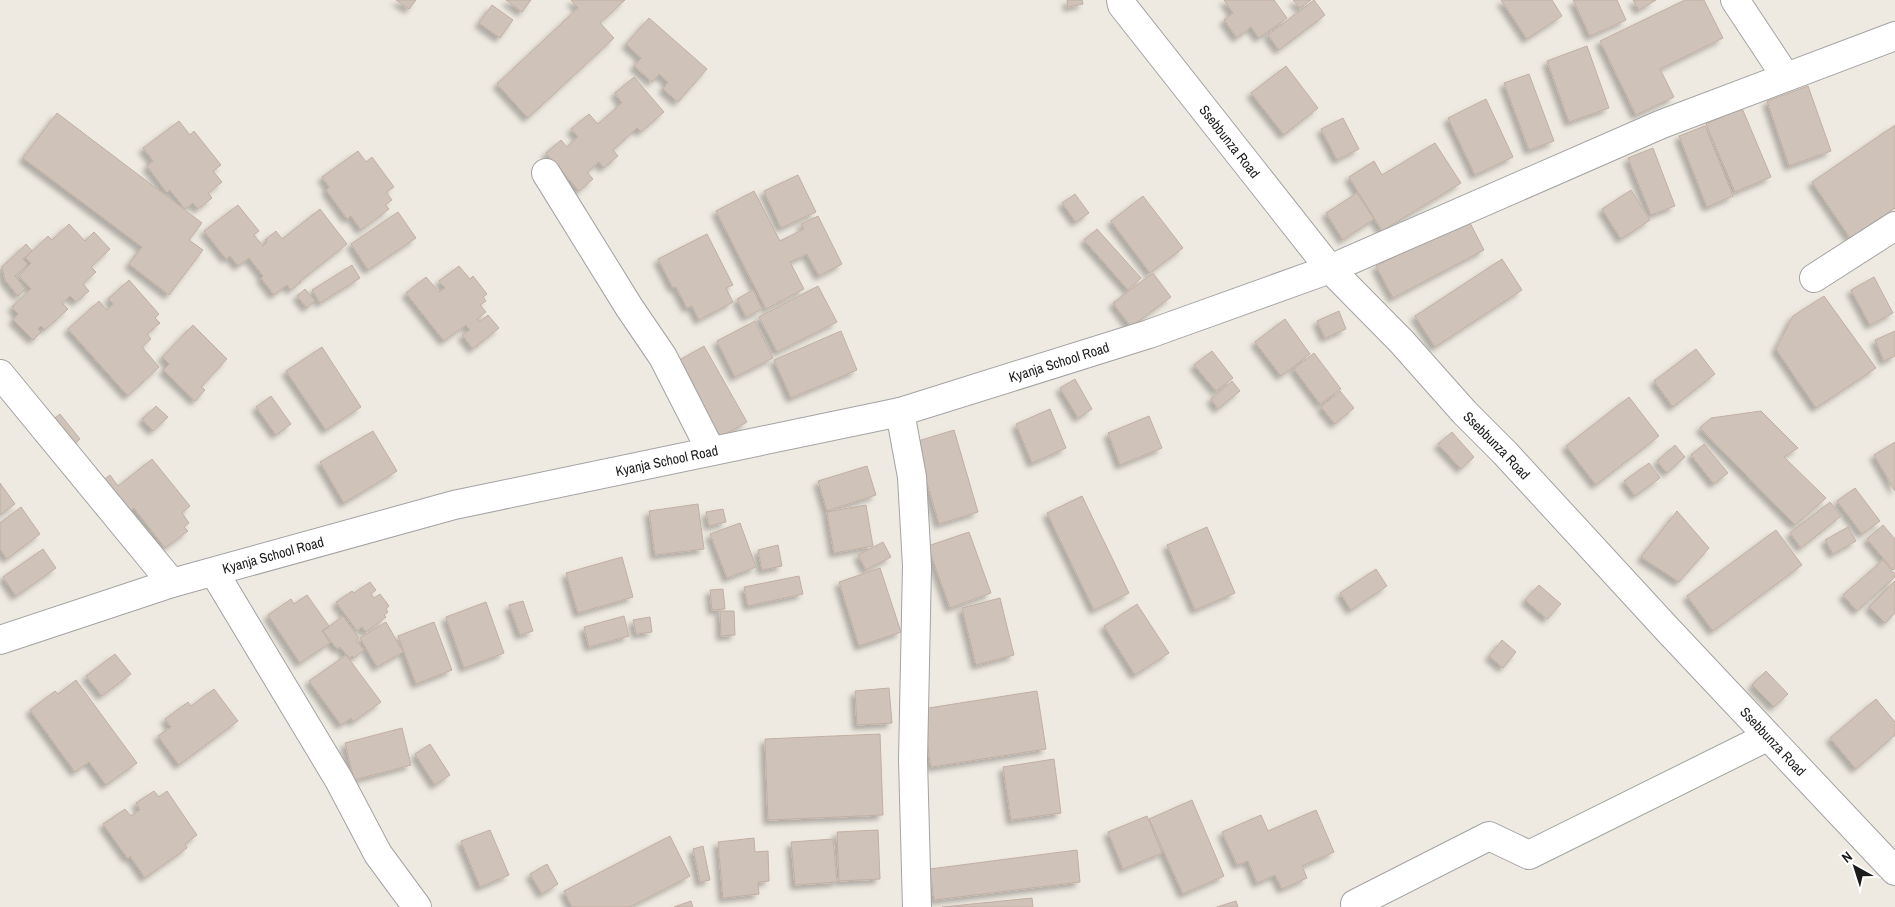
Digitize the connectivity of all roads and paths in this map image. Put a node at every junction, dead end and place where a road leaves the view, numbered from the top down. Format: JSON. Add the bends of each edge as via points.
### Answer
{"nodes":[{"id":1,"x":1121,"y":0,"type":"edge"},
{"id":2,"x":1735,"y":0,"type":"edge"},
{"id":3,"x":1895,"y":36,"type":"edge"},
{"id":4,"x":1786,"y":77,"type":"junction"},
{"id":5,"x":546,"y":174,"type":"dead end"},
{"id":6,"x":1895,"y":226,"type":"edge"},
{"id":7,"x":1330,"y":269,"type":"junction"},
{"id":8,"x":1814,"y":278,"type":"dead end"},
{"id":9,"x":0,"y":374,"type":"edge"},
{"id":10,"x":900,"y":412,"type":"junction"},
{"id":11,"x":711,"y":451,"type":"junction"},
{"id":12,"x":214,"y":572,"type":"junction"},
{"id":13,"x":172,"y":584,"type":"junction"},
{"id":14,"x":0,"y":640,"type":"edge"},
{"id":15,"x":1768,"y":737,"type":"junction"},
{"id":16,"x":1895,"y":870,"type":"edge"},
{"id":17,"x":1355,"y":904,"type":"dead end"},
{"id":18,"x":417,"y":907,"type":"edge"},
{"id":19,"x":917,"y":907,"type":"edge"}],
"edges":[{"from":1,"to":7,"type":"street","name":"Ssebbunza Road"},
{"from":2,"to":4,"type":"street"},
{"from":3,"to":4,"type":"street","name":"Kyanja School Road"},
{"from":4,"to":7,"type":"street","name":"Kyanja School Road","via":[[1662,124]]},
{"from":5,"to":11,"type":"street","via":[[662,357]]},
{"from":6,"to":8,"type":"street"},
{"from":7,"to":10,"type":"street","name":"Kyanja School Road","via":[[1149,334]]},
{"from":7,"to":15,"type":"street","name":"Ssebbunza Road","via":[[1506,453]]},
{"from":9,"to":13,"type":"street"},
{"from":10,"to":11,"type":"street","name":"Kyanja School Road"},
{"from":10,"to":19,"type":"street","via":[[912,477],[917,566],[913,760]]},
{"from":11,"to":12,"type":"street","name":"Kyanja School Road","via":[[454,505]]},
{"from":12,"to":13,"type":"street","name":"Kyanja School Road"},
{"from":12,"to":18,"type":"street","via":[[338,780],[378,854]]},
{"from":13,"to":14,"type":"street","name":"Kyanja School Road"},
{"from":15,"to":16,"type":"street","name":"Ssebbunza Road"},
{"from":15,"to":17,"type":"street","via":[[1529,855],[1489,836]]}]}
